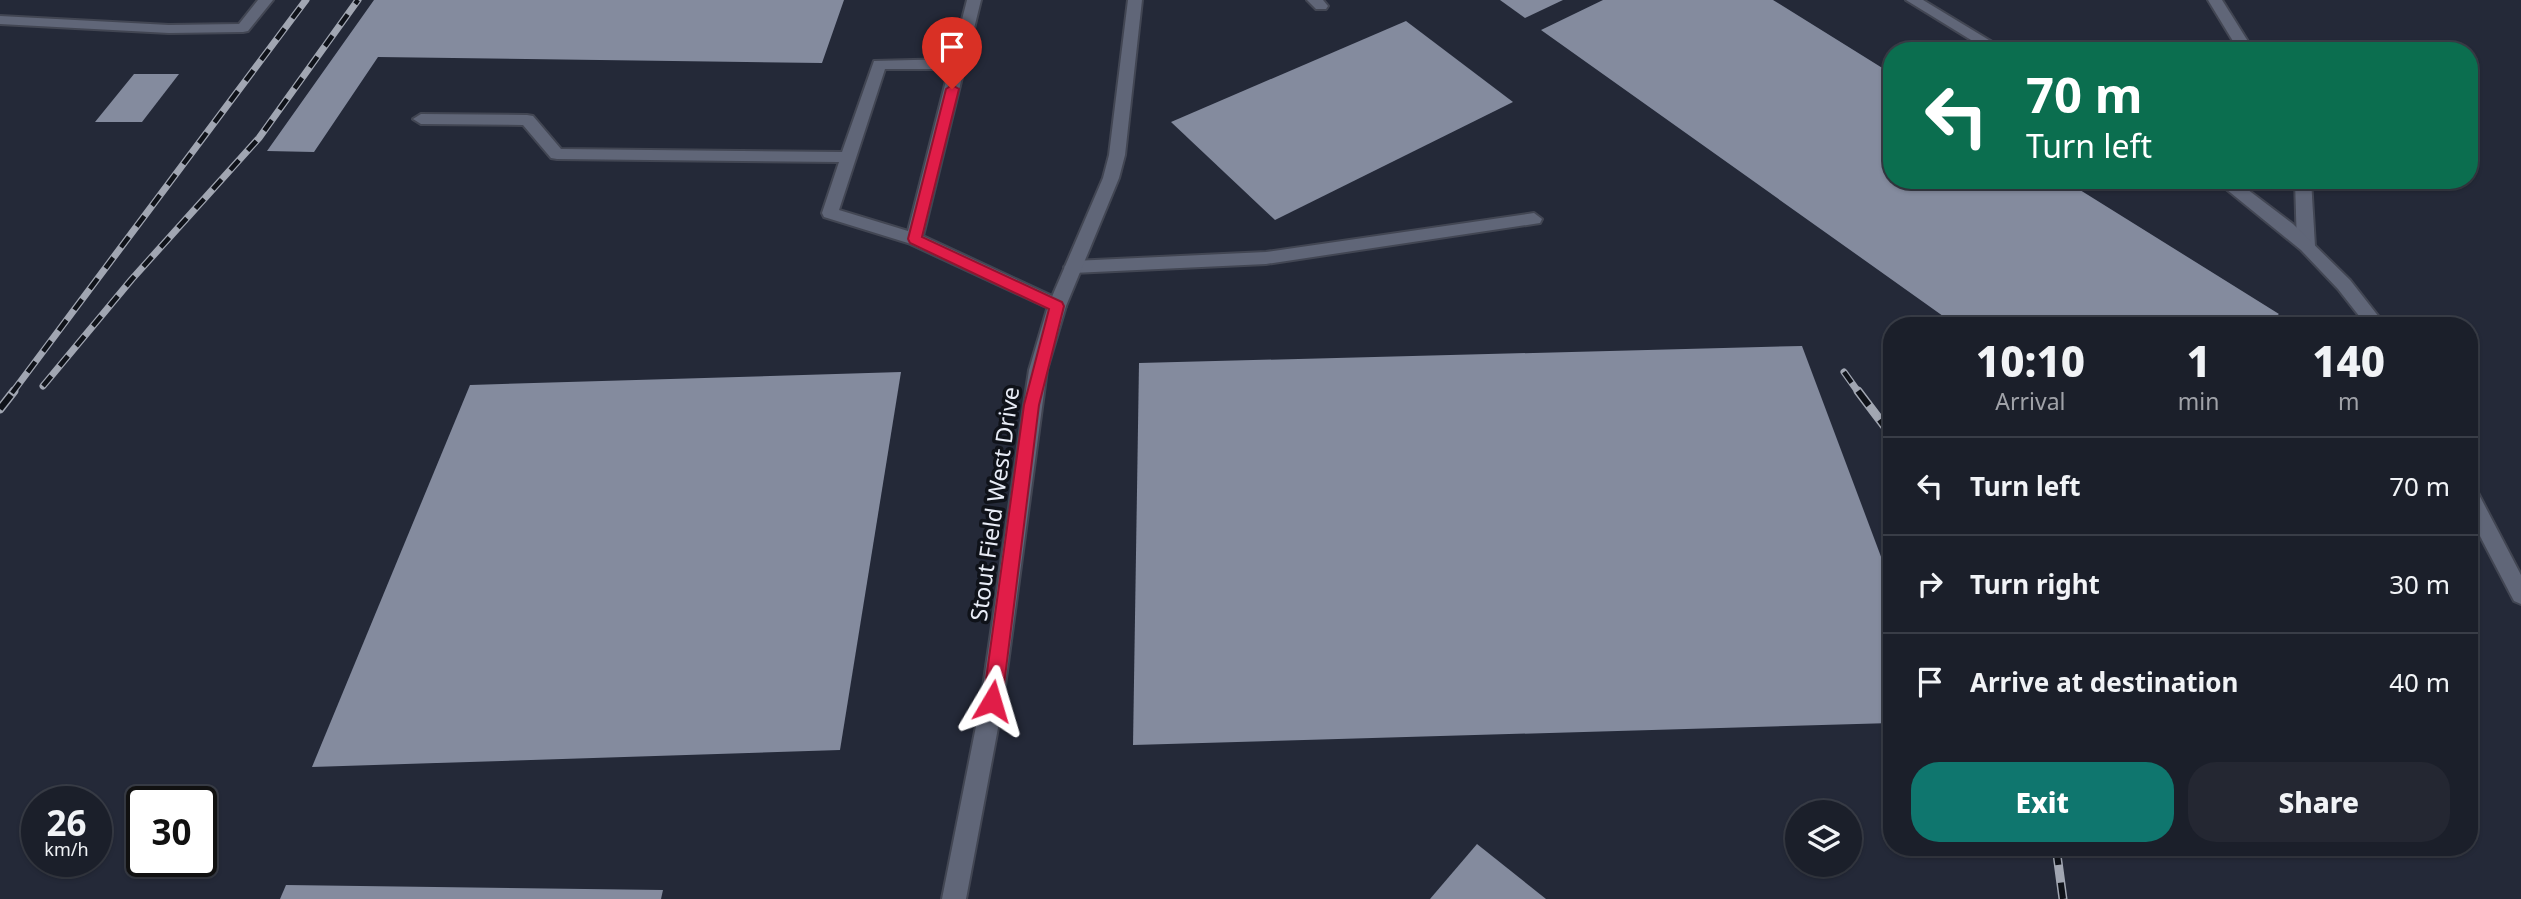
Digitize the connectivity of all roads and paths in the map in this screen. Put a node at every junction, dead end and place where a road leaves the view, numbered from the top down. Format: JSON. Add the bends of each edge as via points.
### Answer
{"nodes":[{"id":1,"x":266,"y":0,"type":"edge"},
{"id":2,"x":975,"y":0,"type":"edge"},
{"id":3,"x":1135,"y":0,"type":"edge"},
{"id":4,"x":1913,"y":0,"type":"edge"},
{"id":5,"x":2215,"y":0,"type":"edge"},
{"id":6,"x":0,"y":20,"type":"edge"},
{"id":7,"x":1985,"y":42,"type":"edge"},
{"id":8,"x":2241,"y":42,"type":"edge"},
{"id":9,"x":959,"y":64,"type":"junction"},
{"id":10,"x":421,"y":119,"type":"dead end"},
{"id":11,"x":847,"y":157,"type":"junction"},
{"id":12,"x":2234,"y":189,"type":"edge"},
{"id":13,"x":2303,"y":189,"type":"edge"},
{"id":14,"x":1534,"y":219,"type":"dead end"},
{"id":15,"x":915,"y":239,"type":"junction"},
{"id":16,"x":2306,"y":246,"type":"junction"},
{"id":17,"x":1073,"y":267,"type":"junction"},
{"id":18,"x":1056,"y":306,"type":"junction"},
{"id":19,"x":2370,"y":317,"type":"edge"},
{"id":20,"x":2478,"y":512,"type":"edge"},
{"id":21,"x":2521,"y":595,"type":"edge"},
{"id":22,"x":954,"y":899,"type":"edge"}],
"edges":[{"from":1,"to":6,"type":"street","via":[[243,28]]},
{"from":2,"to":9,"type":"street"},
{"from":3,"to":17,"type":"street","name":"Stout Field West Drive","via":[[1117,155]]},
{"from":4,"to":7,"type":"street"},
{"from":5,"to":8,"type":"street"},
{"from":9,"to":11,"type":"street","via":[[879,64]]},
{"from":9,"to":15,"type":"street"},
{"from":10,"to":11,"type":"street","via":[[527,120],[557,154]]},
{"from":11,"to":15,"type":"street","via":[[830,213]]},
{"from":12,"to":16,"type":"street"},
{"from":13,"to":16,"type":"street"},
{"from":14,"to":17,"type":"street","via":[[1266,258]]},
{"from":15,"to":18,"type":"street"},
{"from":16,"to":19,"type":"street"},
{"from":17,"to":18,"type":"street","name":"Stout Field West Drive"},
{"from":18,"to":22,"type":"street","name":"Stout Field West Drive","via":[[1032,405],[992,701]]},
{"from":20,"to":21,"type":"street"}]}
